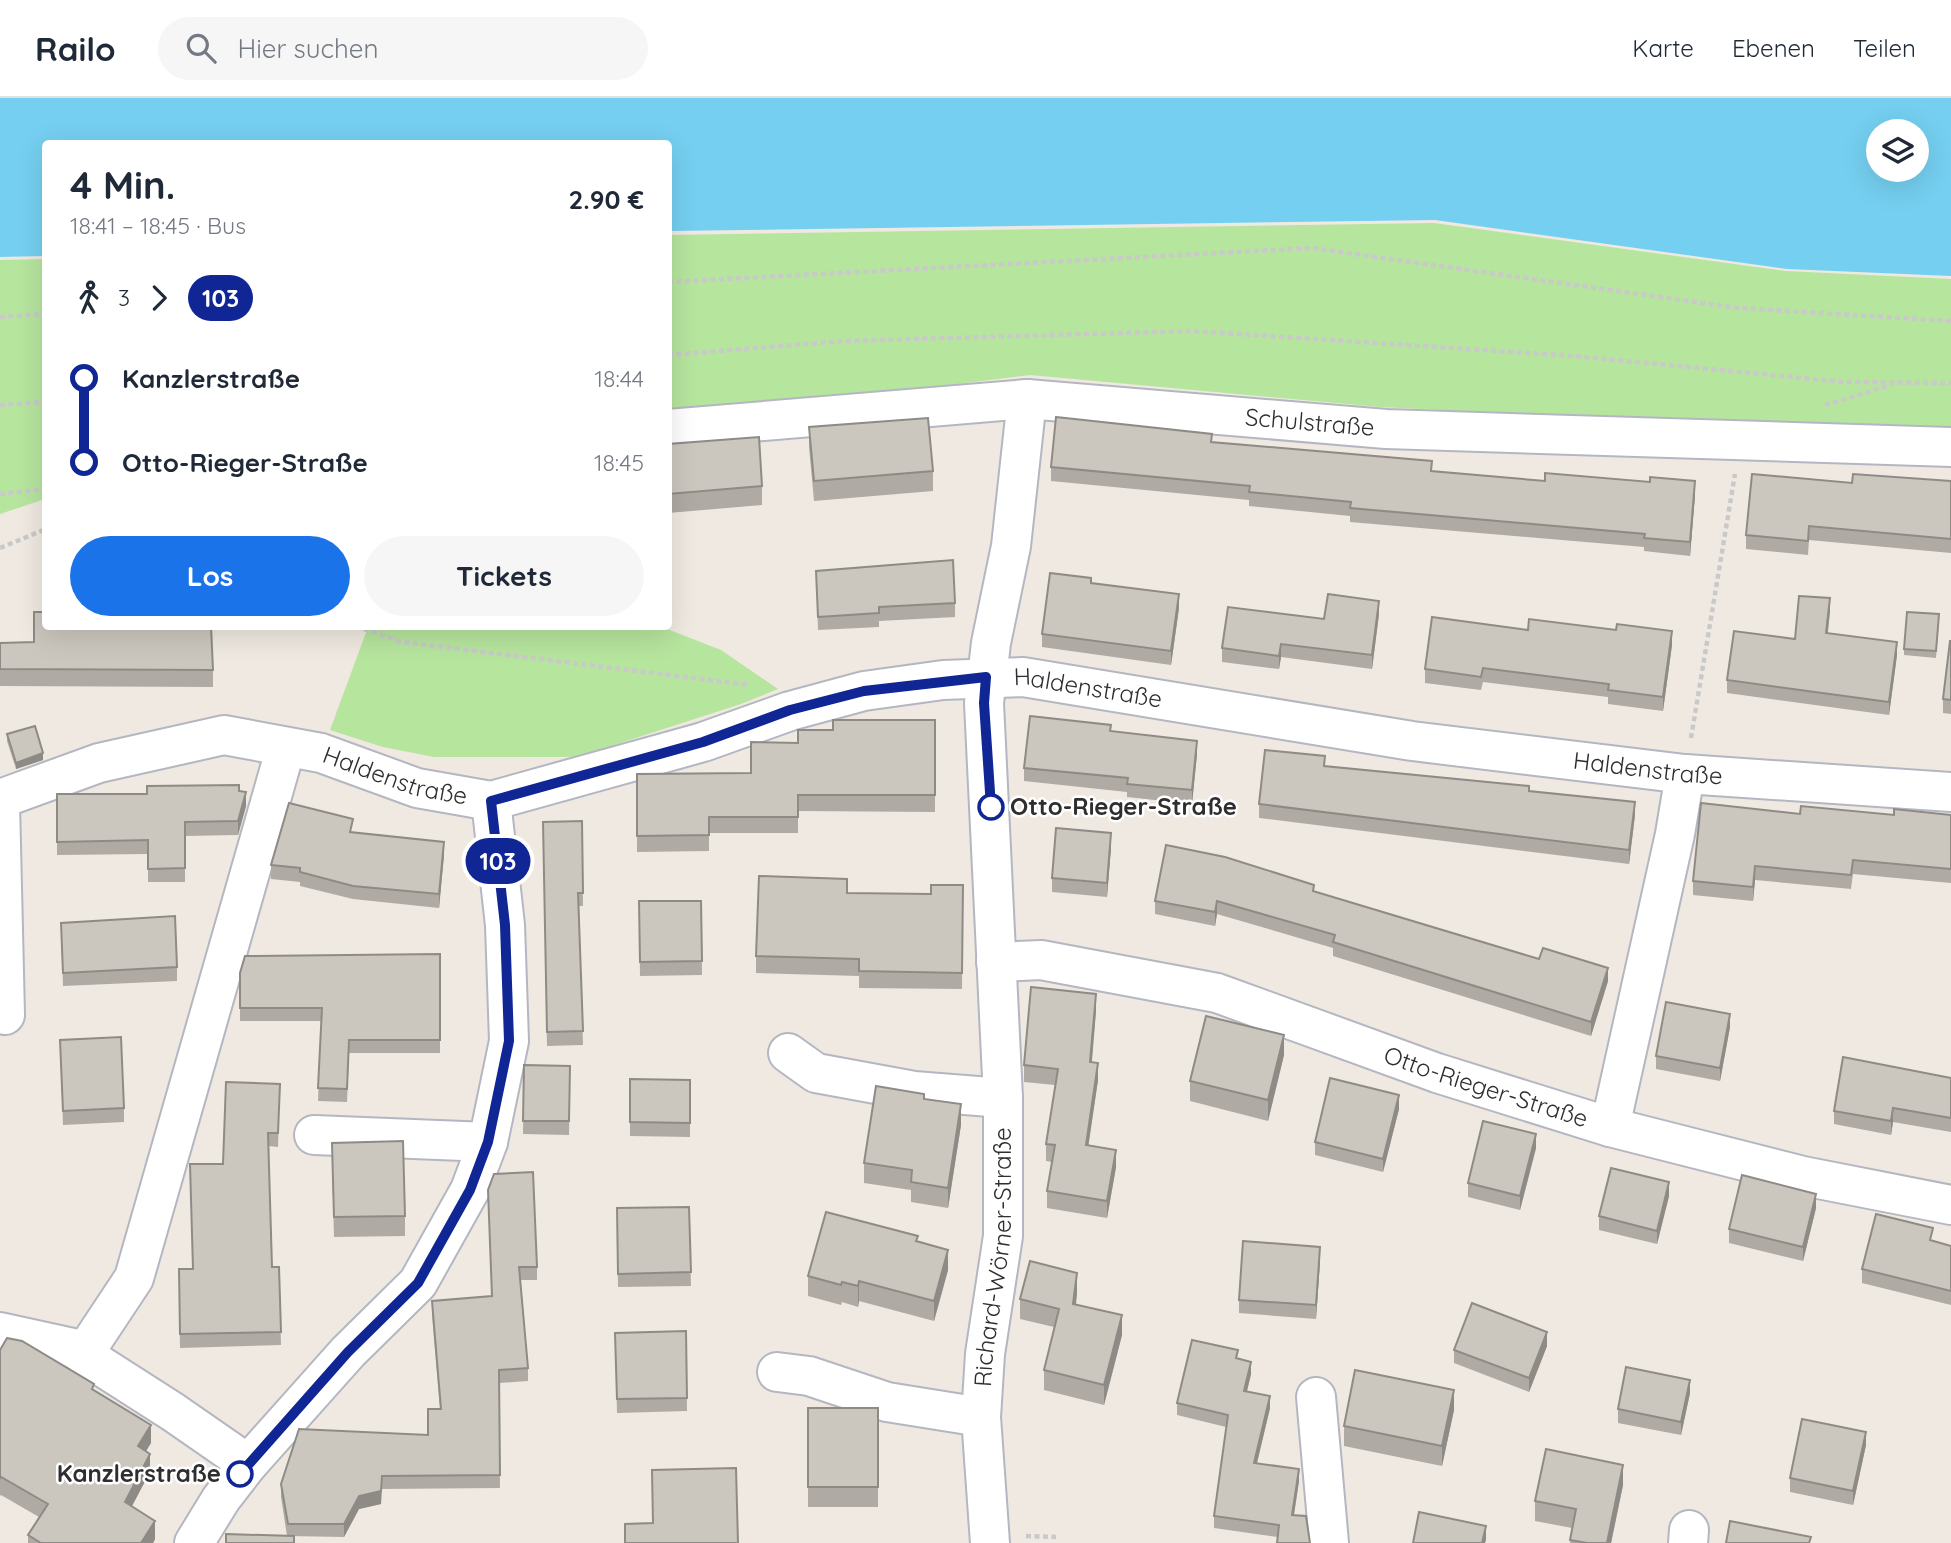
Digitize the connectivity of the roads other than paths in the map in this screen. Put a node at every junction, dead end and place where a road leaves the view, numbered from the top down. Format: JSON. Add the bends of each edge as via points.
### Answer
{"nodes":[{"id":1,"x":1027,"y":399,"type":"junction"},
{"id":2,"x":672,"y":429,"type":"edge"},
{"id":3,"x":1951,"y":447,"type":"edge"},
{"id":4,"x":986,"y":677,"type":"junction"},
{"id":5,"x":286,"y":747,"type":"junction"},
{"id":6,"x":1685,"y":774,"type":"junction"},
{"id":7,"x":1951,"y":792,"type":"edge"},
{"id":8,"x":0,"y":801,"type":"edge"},
{"id":9,"x":491,"y":801,"type":"junction"},
{"id":10,"x":996,"y":962,"type":"junction"},
{"id":11,"x":5,"y":1015,"type":"dead end"},
{"id":12,"x":788,"y":1053,"type":"dead end"},
{"id":13,"x":1003,"y":1098,"type":"junction"},
{"id":14,"x":1610,"y":1127,"type":"junction"},
{"id":15,"x":314,"y":1135,"type":"dead end"},
{"id":16,"x":488,"y":1142,"type":"junction"},
{"id":17,"x":1951,"y":1205,"type":"edge"},
{"id":18,"x":0,"y":1332,"type":"edge"},
{"id":19,"x":83,"y":1355,"type":"junction"},
{"id":20,"x":776,"y":1372,"type":"dead end"},
{"id":21,"x":1316,"y":1397,"type":"dead end"},
{"id":22,"x":981,"y":1417,"type":"junction"},
{"id":23,"x":248,"y":1464,"type":"junction"},
{"id":24,"x":194,"y":1543,"type":"edge"},
{"id":25,"x":990,"y":1543,"type":"edge"},
{"id":26,"x":1329,"y":1543,"type":"edge"}],
"edges":[{"from":1,"to":2,"type":"street","name":"Schulstraße"},
{"from":1,"to":3,"type":"street","name":"Schulstraße","via":[[1386,429]]},
{"from":1,"to":4,"type":"street","name":"Richard-Wörner-Straße","via":[[1011,546]]},
{"from":4,"to":6,"type":"street","name":"Haldenstraße","via":[[1023,677],[1412,741]]},
{"from":4,"to":9,"type":"street","name":"Haldenstraße","via":[[864,691]]},
{"from":4,"to":10,"type":"street","name":"Richard-Wörner-Straße"},
{"from":5,"to":8,"type":"street","name":"Haldenstraße","via":[[224,735],[99,763]]},
{"from":5,"to":9,"type":"street","name":"Haldenstraße","via":[[321,753],[417,788]]},
{"from":5,"to":19,"type":"street","via":[[134,1278]]},
{"from":6,"to":7,"type":"street","name":"Haldenstraße"},
{"from":6,"to":14,"type":"street","name":"Otto-Rieger-Straße"},
{"from":8,"to":11,"type":"street","name":"Haldenstraße"},
{"from":9,"to":16,"type":"street","via":[[505,925],[509,1041]]},
{"from":10,"to":13,"type":"street","name":"Richard-Wörner-Straße"},
{"from":10,"to":14,"type":"street","name":"Otto-Rieger-Straße","via":[[1041,960],[1217,993],[1437,1073]]},
{"from":12,"to":13,"type":"street","name":"Richard-Wörner-Straße","via":[[816,1073],[914,1091]]},
{"from":13,"to":22,"type":"street","name":"Richard-Wörner-Straße","via":[[1003,1236],[985,1353]]},
{"from":14,"to":17,"type":"street","name":"Otto-Rieger-Straße","via":[[1803,1176]]},
{"from":15,"to":16,"type":"street"},
{"from":16,"to":23,"type":"street","via":[[470,1190],[418,1283],[348,1352]]},
{"from":18,"to":19,"type":"street"},
{"from":19,"to":23,"type":"street"},
{"from":20,"to":22,"type":"street","name":"Richard-Wörner-Straße","via":[[809,1376],[887,1402]]},
{"from":21,"to":26,"type":"street"},
{"from":22,"to":25,"type":"street","name":"Richard-Wörner-Straße"},
{"from":23,"to":24,"type":"street"}]}
